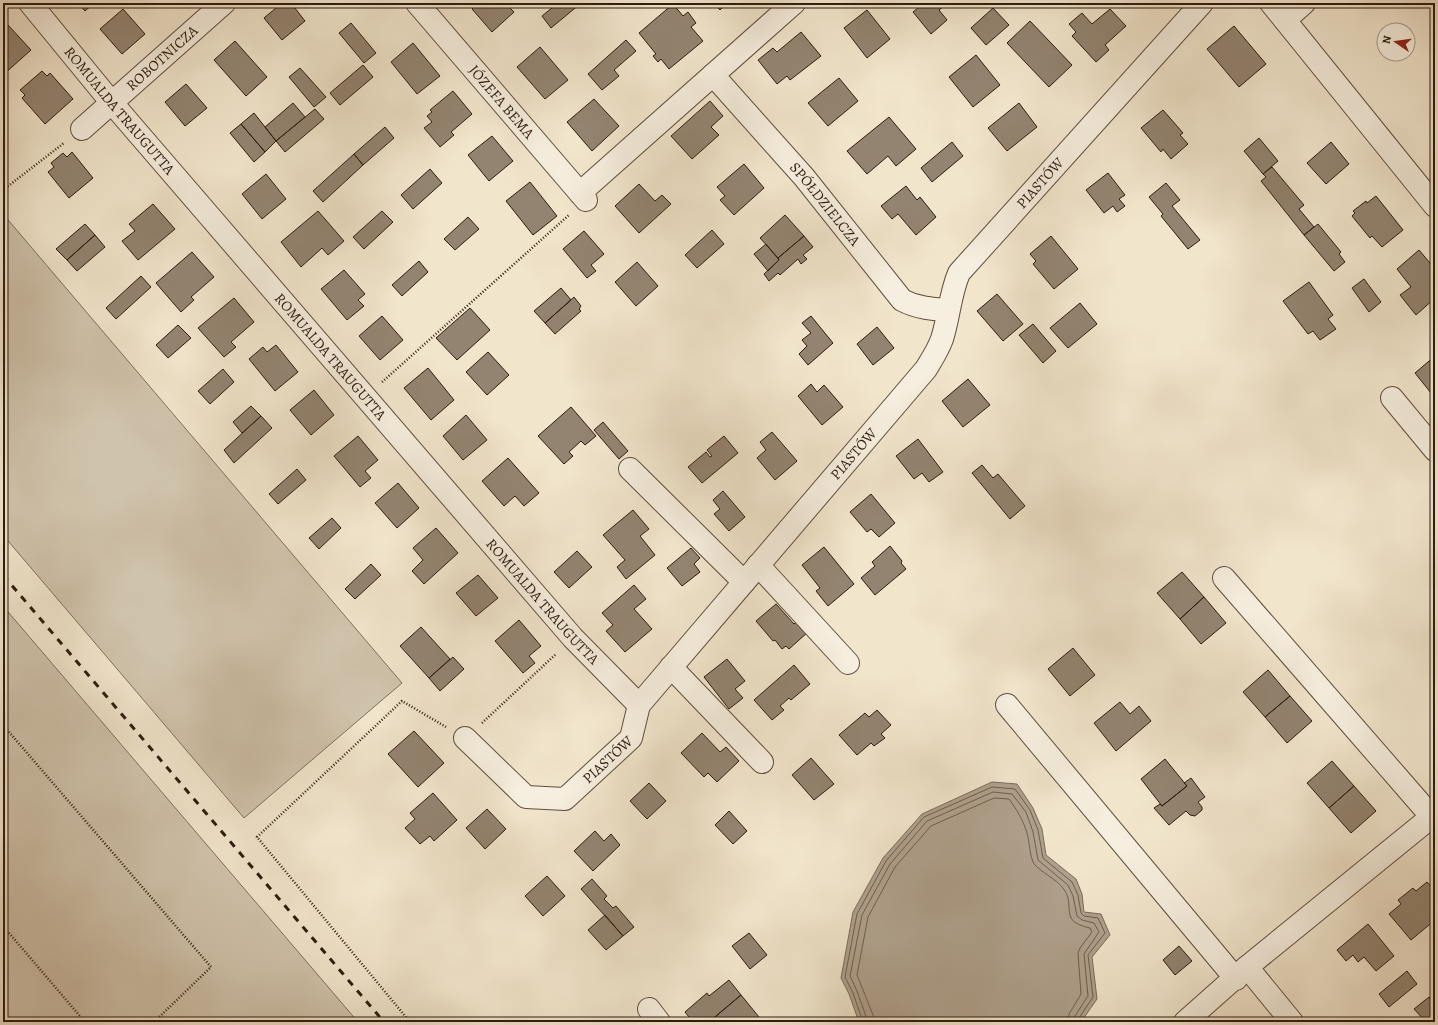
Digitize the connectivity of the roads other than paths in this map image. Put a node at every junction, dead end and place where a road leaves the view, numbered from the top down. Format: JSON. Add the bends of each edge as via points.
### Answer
{"nodes":[{"id":1,"x":30,"y":3,"type":"edge"},
{"id":2,"x":224,"y":3,"type":"edge"},
{"id":3,"x":417,"y":3,"type":"edge"},
{"id":4,"x":794,"y":3,"type":"edge"},
{"id":5,"x":1202,"y":3,"type":"edge"},
{"id":6,"x":1271,"y":3,"type":"edge"},
{"id":7,"x":1304,"y":3,"type":"edge"},
{"id":8,"x":1285,"y":20,"type":"junction"},
{"id":9,"x":713,"y":75,"type":"junction"},
{"id":10,"x":112,"y":103,"type":"junction"},
{"id":11,"x":82,"y":129,"type":"road end"},
{"id":12,"x":1435,"y":206,"type":"edge"},
{"id":13,"x":948,"y":310,"type":"junction"},
{"id":14,"x":1392,"y":398,"type":"dead end"},
{"id":15,"x":1435,"y":450,"type":"edge"},
{"id":16,"x":630,"y":469,"type":"dead end"},
{"id":17,"x":758,"y":565,"type":"junction"},
{"id":18,"x":1224,"y":578,"type":"dead end"},
{"id":19,"x":744,"y":582,"type":"junction"},
{"id":20,"x":848,"y":663,"type":"dead end"},
{"id":21,"x":671,"y":667,"type":"junction"},
{"id":22,"x":638,"y":705,"type":"junction"},
{"id":23,"x":1007,"y":705,"type":"dead end"},
{"id":24,"x":465,"y":738,"type":"road end"},
{"id":25,"x":762,"y":762,"type":"dead end"},
{"id":26,"x":1434,"y":816,"type":"edge"},
{"id":27,"x":1241,"y":973,"type":"junction"},
{"id":28,"x":1186,"y":1022,"type":"edge"},
{"id":29,"x":1292,"y":1022,"type":"edge"}],
"edges":[{"from":1,"to":10,"type":"street","name":"ROMUALDA TRAUGUTTA"},
{"from":2,"to":10,"type":"street","name":"ROBOTNICZA"},
{"from":3,"to":9,"type":"street","name":"JÓZEFA BEMA","via":[[583,197]]},
{"from":4,"to":9,"type":"street"},
{"from":5,"to":13,"type":"street","name":"PIASTÓW","via":[[966,263],[958,273],[953,286]]},
{"from":6,"to":8,"type":"street"},
{"from":7,"to":8,"type":"street"},
{"from":8,"to":12,"type":"street"},
{"from":9,"to":13,"type":"street","name":"SPÓŁDZIELCZA","via":[[804,177],[902,300],[926,308]]},
{"from":10,"to":11,"type":"street","name":"ROBOTNICZA"},
{"from":10,"to":22,"type":"street","name":"ROMUALDA TRAUGUTTA","via":[[573,638]]},
{"from":13,"to":17,"type":"street","name":"PIASTÓW","via":[[942,339],[926,369]]},
{"from":14,"to":15,"type":"street"},
{"from":16,"to":19,"type":"street"},
{"from":17,"to":19,"type":"street","name":"PIASTÓW"},
{"from":17,"to":20,"type":"street"},
{"from":18,"to":26,"type":"street"},
{"from":19,"to":21,"type":"street","name":"PIASTÓW"},
{"from":21,"to":22,"type":"street","name":"PIASTÓW"},
{"from":21,"to":25,"type":"street"},
{"from":22,"to":24,"type":"street","name":"PIASTÓW","via":[[631,738],[565,799],[526,797]]},
{"from":23,"to":27,"type":"street"},
{"from":26,"to":27,"type":"street"},
{"from":27,"to":28,"type":"street"},
{"from":27,"to":29,"type":"street"}]}
